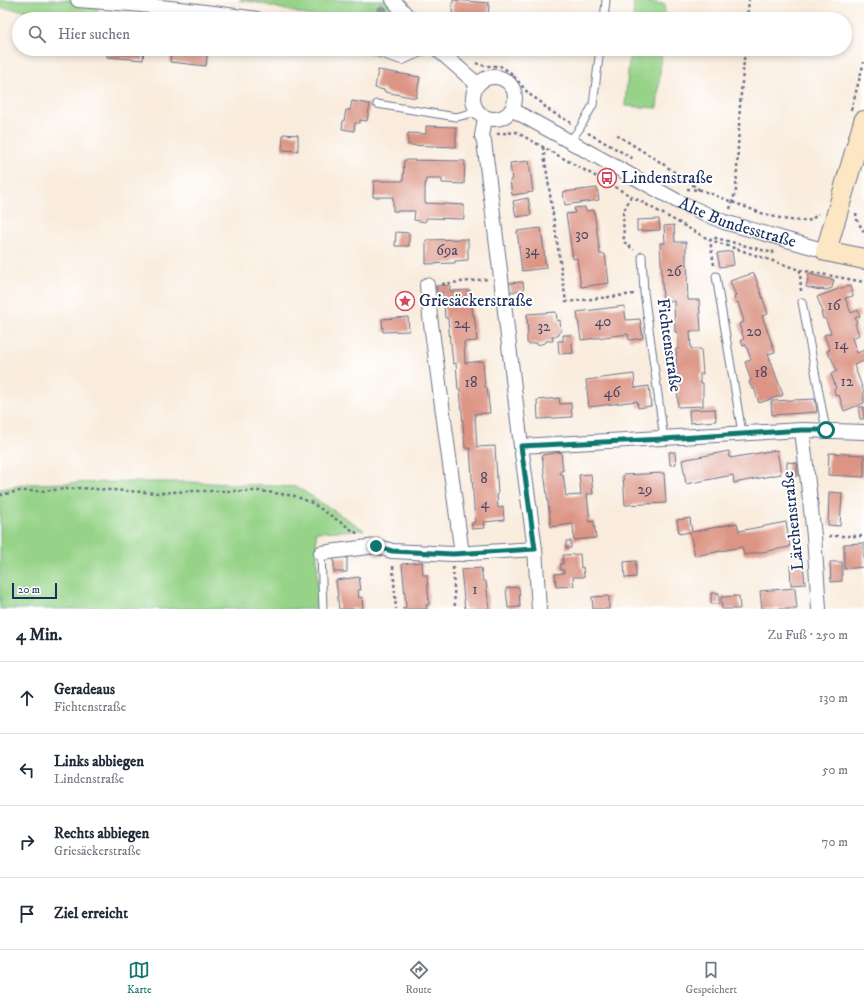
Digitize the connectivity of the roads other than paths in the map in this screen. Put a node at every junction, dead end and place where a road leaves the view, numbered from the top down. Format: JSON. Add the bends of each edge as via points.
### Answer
{"nodes":[{"id":1,"x":78,"y":0,"type":"edge"},
{"id":2,"x":392,"y":0,"type":"edge"},
{"id":3,"x":606,"y":0,"type":"edge"},
{"id":4,"x":126,"y":2,"type":"edge"},
{"id":5,"x":212,"y":12,"type":"edge"},
{"id":6,"x":403,"y":12,"type":"edge"},
{"id":7,"x":605,"y":12,"type":"edge"},
{"id":8,"x":445,"y":56,"type":"edge"},
{"id":9,"x":599,"y":56,"type":"edge"},
{"id":10,"x":477,"y":84,"type":"junction"},
{"id":11,"x":377,"y":104,"type":"dead end"},
{"id":12,"x":513,"y":110,"type":"junction"},
{"id":13,"x":481,"y":115,"type":"junction"},
{"id":14,"x":864,"y":121,"type":"edge"},
{"id":15,"x":570,"y":141,"type":"junction"},
{"id":16,"x":826,"y":251,"type":"junction"},
{"id":17,"x":642,"y":256,"type":"road end"},
{"id":18,"x":864,"y":259,"type":"edge"},
{"id":19,"x":716,"y":276,"type":"road end"},
{"id":20,"x":427,"y":285,"type":"road end"},
{"id":21,"x":802,"y":302,"type":"road end"},
{"id":22,"x":802,"y":430,"type":"junction"},
{"id":23,"x":826,"y":430,"type":"junction"},
{"id":24,"x":864,"y":432,"type":"edge"},
{"id":25,"x":742,"y":433,"type":"junction"},
{"id":26,"x":664,"y":439,"type":"junction"},
{"id":27,"x":521,"y":446,"type":"junction"},
{"id":28,"x":535,"y":549,"type":"junction"},
{"id":29,"x":322,"y":553,"type":"joint"},
{"id":30,"x":458,"y":554,"type":"junction"},
{"id":31,"x":323,"y":609,"type":"edge"},
{"id":32,"x":539,"y":609,"type":"edge"},
{"id":33,"x":819,"y":609,"type":"edge"}],
"edges":[{"from":1,"to":4,"type":"street"},
{"from":2,"to":6,"type":"street"},
{"from":3,"to":7,"type":"lane"},
{"from":4,"to":5,"type":"street"},
{"from":8,"to":10,"type":"street"},
{"from":9,"to":15,"type":"lane","via":[[593,105]]},
{"from":10,"to":12,"type":"street","via":[[489,77],[504,78],[514,89],[516,96]]},
{"from":10,"to":13,"type":"street","via":[[473,93],[473,103]]},
{"from":11,"to":13,"type":"lane","via":[[456,117]]},
{"from":12,"to":13,"type":"street","via":[[496,120]]},
{"from":12,"to":15,"type":"street","name":"Alte Bundesstraße"},
{"from":13,"to":27,"type":"street"},
{"from":14,"to":16,"type":"street"},
{"from":15,"to":16,"type":"street","name":"Alte Bundesstraße","via":[[679,202],[724,222]]},
{"from":16,"to":18,"type":"street","name":"Alte Bundesstraße"},
{"from":17,"to":26,"type":"lane","name":"Fichtenstraße","via":[[644,292]]},
{"from":19,"to":25,"type":"lane"},
{"from":20,"to":30,"type":"street"},
{"from":21,"to":23,"type":"lane"},
{"from":22,"to":23,"type":"street"},
{"from":22,"to":25,"type":"street"},
{"from":22,"to":33,"type":"street","name":"Lärchenstraße"},
{"from":23,"to":24,"type":"street"},
{"from":25,"to":26,"type":"street"},
{"from":26,"to":27,"type":"street"},
{"from":27,"to":28,"type":"street"},
{"from":28,"to":30,"type":"street"},
{"from":28,"to":32,"type":"street"},
{"from":29,"to":30,"type":"street","via":[[376,546],[392,551]]},
{"from":29,"to":31,"type":"lane"}]}
